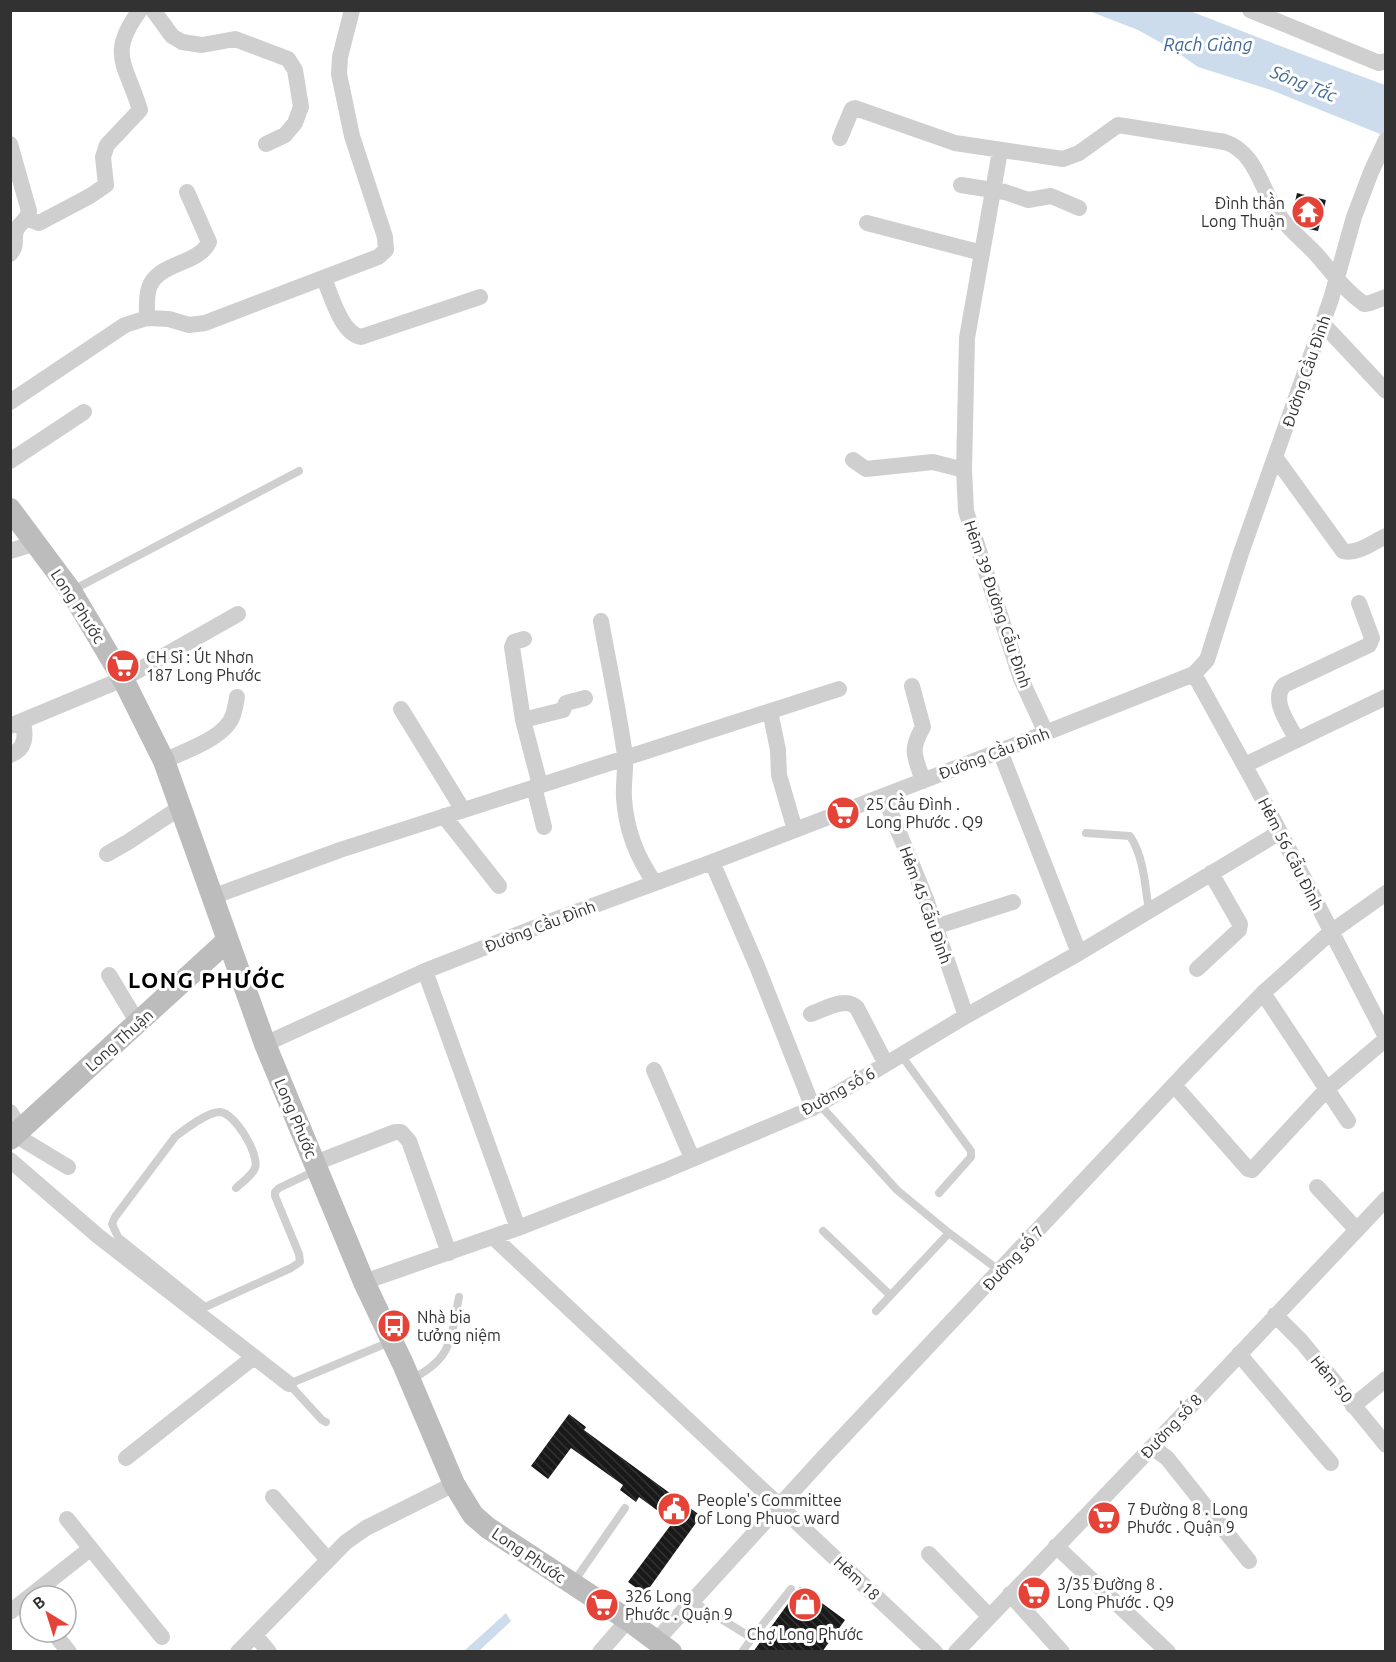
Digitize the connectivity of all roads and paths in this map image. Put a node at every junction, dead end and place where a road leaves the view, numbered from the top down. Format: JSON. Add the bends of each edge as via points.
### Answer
{"nodes":[{"id":1,"x":140,"y":10,"type":"edge"},
{"id":2,"x":153,"y":10,"type":"edge"},
{"id":3,"x":352,"y":10,"type":"edge"},
{"id":4,"x":1250,"y":10,"type":"edge"},
{"id":5,"x":1386,"y":61,"type":"edge"},
{"id":6,"x":840,"y":138,"type":"dead end"},
{"id":7,"x":1386,"y":140,"type":"edge"},
{"id":8,"x":10,"y":144,"type":"edge"},
{"id":9,"x":266,"y":144,"type":"dead end"},
{"id":10,"x":1000,"y":151,"type":"junction"},
{"id":11,"x":961,"y":185,"type":"dead end"},
{"id":12,"x":993,"y":190,"type":"junction"},
{"id":13,"x":187,"y":192,"type":"dead end"},
{"id":14,"x":1079,"y":208,"type":"dead end"},
{"id":15,"x":28,"y":219,"type":"junction"},
{"id":16,"x":867,"y":223,"type":"dead end"},
{"id":17,"x":982,"y":253,"type":"junction"},
{"id":18,"x":10,"y":254,"type":"edge"},
{"id":19,"x":324,"y":279,"type":"junction"},
{"id":20,"x":1337,"y":281,"type":"junction"},
{"id":21,"x":480,"y":297,"type":"dead end"},
{"id":22,"x":1386,"y":297,"type":"edge"},
{"id":23,"x":147,"y":318,"type":"junction"},
{"id":24,"x":1323,"y":324,"type":"junction"},
{"id":25,"x":1386,"y":391,"type":"edge"},
{"id":26,"x":10,"y":402,"type":"edge"},
{"id":27,"x":84,"y":412,"type":"dead end"},
{"id":28,"x":1275,"y":457,"type":"junction"},
{"id":29,"x":853,"y":460,"type":"dead end"},
{"id":30,"x":10,"y":461,"type":"edge"},
{"id":31,"x":964,"y":470,"type":"junction"},
{"id":32,"x":299,"y":471,"type":"dead end"},
{"id":33,"x":10,"y":509,"type":"edge"},
{"id":34,"x":1386,"y":536,"type":"edge"},
{"id":35,"x":36,"y":543,"type":"junction"},
{"id":36,"x":10,"y":551,"type":"edge"},
{"id":37,"x":71,"y":591,"type":"junction"},
{"id":38,"x":1359,"y":603,"type":"dead end"},
{"id":39,"x":238,"y":614,"type":"dead end"},
{"id":40,"x":601,"y":621,"type":"dead end"},
{"id":41,"x":524,"y":639,"type":"dead end"},
{"id":42,"x":1194,"y":674,"type":"junction"},
{"id":43,"x":123,"y":679,"type":"junction"},
{"id":44,"x":912,"y":686,"type":"dead end"},
{"id":45,"x":839,"y":689,"type":"dead end"},
{"id":46,"x":237,"y":697,"type":"dead end"},
{"id":47,"x":1386,"y":697,"type":"edge"},
{"id":48,"x":585,"y":698,"type":"dead end"},
{"id":49,"x":400,"y":709,"type":"dead end"},
{"id":50,"x":770,"y":711,"type":"junction"},
{"id":51,"x":523,"y":720,"type":"junction"},
{"id":52,"x":17,"y":724,"type":"edge"},
{"id":53,"x":1046,"y":733,"type":"junction"},
{"id":54,"x":1296,"y":740,"type":"junction"},
{"id":55,"x":1000,"y":751,"type":"junction"},
{"id":56,"x":10,"y":755,"type":"edge"},
{"id":57,"x":625,"y":758,"type":"junction"},
{"id":58,"x":164,"y":761,"type":"junction"},
{"id":59,"x":1245,"y":765,"type":"junction"},
{"id":60,"x":923,"y":781,"type":"junction"},
{"id":61,"x":537,"y":786,"type":"junction"},
{"id":62,"x":884,"y":796,"type":"junction"},
{"id":63,"x":181,"y":807,"type":"junction"},
{"id":64,"x":463,"y":810,"type":"junction"},
{"id":65,"x":444,"y":816,"type":"junction"},
{"id":66,"x":544,"y":827,"type":"dead end"},
{"id":67,"x":795,"y":830,"type":"junction"},
{"id":68,"x":1280,"y":831,"type":"junction"},
{"id":69,"x":1086,"y":833,"type":"dead end"},
{"id":70,"x":107,"y":854,"type":"dead end"},
{"id":71,"x":712,"y":862,"type":"junction"},
{"id":72,"x":1211,"y":873,"type":"junction"},
{"id":73,"x":656,"y":883,"type":"junction"},
{"id":74,"x":499,"y":886,"type":"dead end"},
{"id":75,"x":1386,"y":893,"type":"edge"},
{"id":76,"x":212,"y":897,"type":"junction"},
{"id":77,"x":1013,"y":902,"type":"dead end"},
{"id":78,"x":1149,"y":911,"type":"junction"},
{"id":79,"x":935,"y":927,"type":"junction"},
{"id":80,"x":1331,"y":932,"type":"junction"},
{"id":81,"x":227,"y":941,"type":"junction"},
{"id":82,"x":1078,"y":953,"type":"junction"},
{"id":83,"x":1197,"y":969,"type":"dead end"},
{"id":84,"x":425,"y":971,"type":"junction"},
{"id":85,"x":109,"y":975,"type":"dead end"},
{"id":86,"x":1263,"y":993,"type":"junction"},
{"id":87,"x":811,"y":1014,"type":"dead end"},
{"id":88,"x":966,"y":1016,"type":"junction"},
{"id":89,"x":138,"y":1023,"type":"junction"},
{"id":90,"x":1386,"y":1038,"type":"edge"},
{"id":91,"x":265,"y":1044,"type":"junction"},
{"id":92,"x":901,"y":1055,"type":"junction"},
{"id":93,"x":886,"y":1064,"type":"junction"},
{"id":94,"x":654,"y":1070,"type":"dead end"},
{"id":95,"x":1174,"y":1085,"type":"junction"},
{"id":96,"x":1327,"y":1089,"type":"junction"},
{"id":97,"x":816,"y":1106,"type":"junction"},
{"id":98,"x":1348,"y":1121,"type":"dead end"},
{"id":99,"x":14,"y":1129,"type":"edge"},
{"id":100,"x":692,"y":1158,"type":"junction"},
{"id":101,"x":10,"y":1160,"type":"edge"},
{"id":102,"x":316,"y":1166,"type":"junction"},
{"id":103,"x":68,"y":1167,"type":"dead end"},
{"id":104,"x":1317,"y":1187,"type":"dead end"},
{"id":105,"x":236,"y":1188,"type":"dead end"},
{"id":106,"x":939,"y":1193,"type":"dead end"},
{"id":107,"x":1386,"y":1199,"type":"edge"},
{"id":108,"x":518,"y":1228,"type":"junction"},
{"id":109,"x":1357,"y":1230,"type":"junction"},
{"id":110,"x":823,"y":1231,"type":"dead end"},
{"id":111,"x":949,"y":1233,"type":"junction"},
{"id":112,"x":493,"y":1237,"type":"junction"},
{"id":113,"x":449,"y":1252,"type":"junction"},
{"id":114,"x":1000,"y":1271,"type":"junction"},
{"id":115,"x":364,"y":1282,"type":"junction"},
{"id":116,"x":890,"y":1295,"type":"junction"},
{"id":117,"x":459,"y":1298,"type":"dead end"},
{"id":118,"x":876,"y":1311,"type":"dead end"},
{"id":119,"x":1275,"y":1315,"type":"junction"},
{"id":120,"x":392,"y":1341,"type":"junction"},
{"id":121,"x":1239,"y":1354,"type":"junction"},
{"id":122,"x":254,"y":1357,"type":"junction"},
{"id":123,"x":1386,"y":1379,"type":"edge"},
{"id":124,"x":410,"y":1380,"type":"junction"},
{"id":125,"x":290,"y":1384,"type":"junction"},
{"id":126,"x":1353,"y":1406,"type":"junction"},
{"id":127,"x":326,"y":1422,"type":"dead end"},
{"id":128,"x":1386,"y":1445,"type":"edge"},
{"id":129,"x":1152,"y":1447,"type":"junction"},
{"id":130,"x":126,"y":1458,"type":"dead end"},
{"id":131,"x":1331,"y":1463,"type":"dead end"},
{"id":132,"x":454,"y":1485,"type":"junction"},
{"id":133,"x":273,"y":1497,"type":"dead end"},
{"id":134,"x":779,"y":1506,"type":"junction"},
{"id":135,"x":624,"y":1508,"type":"dead end"},
{"id":136,"x":67,"y":1519,"type":"dead end"},
{"id":137,"x":1056,"y":1546,"type":"junction"},
{"id":138,"x":90,"y":1549,"type":"junction"},
{"id":139,"x":929,"y":1554,"type":"dead end"},
{"id":140,"x":328,"y":1560,"type":"junction"},
{"id":141,"x":1249,"y":1561,"type":"dead end"},
{"id":142,"x":49,"y":1584,"type":"edge"},
{"id":143,"x":573,"y":1584,"type":"junction"},
{"id":144,"x":791,"y":1589,"type":"dead end"},
{"id":145,"x":1010,"y":1594,"type":"junction"},
{"id":146,"x":692,"y":1601,"type":"junction"},
{"id":147,"x":989,"y":1616,"type":"junction"},
{"id":148,"x":628,"y":1620,"type":"junction"},
{"id":149,"x":255,"y":1635,"type":"junction"},
{"id":150,"x":162,"y":1637,"type":"dead end"},
{"id":151,"x":752,"y":1638,"type":"junction"},
{"id":152,"x":664,"y":1646,"type":"edge"},
{"id":153,"x":238,"y":1652,"type":"edge"},
{"id":154,"x":269,"y":1652,"type":"edge"},
{"id":155,"x":600,"y":1652,"type":"edge"},
{"id":156,"x":742,"y":1652,"type":"edge"},
{"id":157,"x":935,"y":1652,"type":"edge"},
{"id":158,"x":956,"y":1652,"type":"edge"},
{"id":159,"x":1062,"y":1652,"type":"edge"},
{"id":160,"x":1168,"y":1652,"type":"edge"}],
"edges":[{"from":1,"to":15,"type":"street","via":[[122,40],[120,55],[140,110],[107,145],[103,157],[106,185],[39,223]]},
{"from":2,"to":9,"type":"street","via":[[172,36],[182,42],[202,45],[235,39],[288,59],[295,70],[301,106],[285,135]]},
{"from":3,"to":19,"type":"street","via":[[339,74],[352,136],[387,244],[378,257]]},
{"from":4,"to":5,"type":"street","via":[[1379,63]]},
{"from":6,"to":10,"type":"street","via":[[852,109],[858,108],[950,142]]},
{"from":7,"to":20,"type":"street","name":"Đường Cầu Đình","via":[[1354,217]]},
{"from":8,"to":15,"type":"street"},
{"from":10,"to":12,"type":"street","name":"Hẻm 39 Đường Cẫu Đình"},
{"from":10,"to":20,"type":"street","via":[[1063,159],[1079,153],[1118,125],[1232,144],[1247,155],[1278,214]]},
{"from":11,"to":12,"type":"street"},
{"from":12,"to":14,"type":"street","via":[[1028,200],[1051,196]]},
{"from":12,"to":17,"type":"street","name":"Hẻm 39 Đường Cẫu Đình"},
{"from":13,"to":23,"type":"street","via":[[209,242],[203,251],[157,277],[149,287]]},
{"from":15,"to":18,"type":"street","via":[[17,228],[17,243]]},
{"from":16,"to":17,"type":"street"},
{"from":17,"to":31,"type":"street","name":"Hẻm 39 Đường Cẫu Đình","via":[[966,352]]},
{"from":19,"to":21,"type":"street","via":[[346,328],[361,337]]},
{"from":19,"to":23,"type":"street","via":[[205,323],[189,325]]},
{"from":20,"to":22,"type":"street","via":[[1364,304]]},
{"from":20,"to":24,"type":"street","name":"Đường Cầu Đình"},
{"from":23,"to":26,"type":"street","via":[[125,325]]},
{"from":24,"to":25,"type":"street"},
{"from":24,"to":28,"type":"street","name":"Đường Cầu Đình"},
{"from":27,"to":30,"type":"street"},
{"from":28,"to":34,"type":"street","via":[[1343,551],[1356,551]]},
{"from":28,"to":42,"type":"street","name":"Đường Cầu Đình","via":[[1207,660]]},
{"from":29,"to":31,"type":"street","via":[[866,470],[933,462]]},
{"from":31,"to":53,"type":"street","name":"Hẻm 39 Đường Cẫu Đình","via":[[966,511],[1021,679]]},
{"from":32,"to":37,"type":"lane"},
{"from":33,"to":35,"type":"street","name":"Long Phước"},
{"from":35,"to":36,"type":"street"},
{"from":35,"to":37,"type":"street","name":"Long Phước"},
{"from":37,"to":43,"type":"street","name":"Long Phước"},
{"from":38,"to":54,"type":"street","via":[[1372,638],[1368,645],[1279,690],[1279,703]]},
{"from":39,"to":43,"type":"street"},
{"from":40,"to":57,"type":"street"},
{"from":41,"to":51,"type":"street","via":[[514,642],[512,647]]},
{"from":42,"to":53,"type":"street","name":"Đường Cầu Đình"},
{"from":42,"to":59,"type":"street","name":"Hẻm 56 Cẫu Đình"},
{"from":43,"to":52,"type":"street"},
{"from":43,"to":58,"type":"street","name":"Long Phước"},
{"from":44,"to":60,"type":"street","via":[[923,727],[914,743],[914,752]]},
{"from":45,"to":50,"type":"street"},
{"from":46,"to":58,"type":"street","via":[[233,717],[219,733]]},
{"from":47,"to":54,"type":"street"},
{"from":48,"to":51,"type":"street","via":[[566,703],[563,710]]},
{"from":49,"to":64,"type":"street"},
{"from":50,"to":57,"type":"street"},
{"from":50,"to":67,"type":"street","via":[[779,776]]},
{"from":51,"to":61,"type":"street"},
{"from":52,"to":56,"type":"street","via":[[26,736],[23,745]]},
{"from":53,"to":55,"type":"street","name":"Đường Cầu Đình"},
{"from":54,"to":59,"type":"street"},
{"from":55,"to":60,"type":"street","name":"Đường Cầu Đình"},
{"from":55,"to":82,"type":"street"},
{"from":57,"to":61,"type":"street"},
{"from":57,"to":73,"type":"street","via":[[624,798],[629,826],[637,854]]},
{"from":58,"to":63,"type":"street","name":"Long Phước"},
{"from":59,"to":68,"type":"street","name":"Hẻm 56 Cẫu Đình"},
{"from":60,"to":62,"type":"street","name":"Đường Cầu Đình"},
{"from":61,"to":64,"type":"street"},
{"from":61,"to":66,"type":"street"},
{"from":62,"to":67,"type":"street","name":"Đường Cầu Đình"},
{"from":62,"to":79,"type":"street","name":"Hẻm 45 Cẫu Đình"},
{"from":63,"to":70,"type":"street"},
{"from":63,"to":76,"type":"street","name":"Long Phước"},
{"from":64,"to":65,"type":"street"},
{"from":65,"to":74,"type":"street"},
{"from":65,"to":76,"type":"street"},
{"from":67,"to":71,"type":"street","name":"Đường Cầu Đình"},
{"from":68,"to":72,"type":"street","name":"Đường số 6"},
{"from":68,"to":80,"type":"street","name":"Hẻm 56 Cẫu Đình"},
{"from":69,"to":78,"type":"lane","via":[[1130,836],[1140,857]]},
{"from":71,"to":73,"type":"street","name":"Đường Cầu Đình"},
{"from":71,"to":97,"type":"street"},
{"from":72,"to":78,"type":"street","name":"Đường số 6"},
{"from":72,"to":83,"type":"street","via":[[1240,924],[1239,930]]},
{"from":73,"to":84,"type":"street","name":"Đường Cầu Đình"},
{"from":75,"to":80,"type":"street","name":"Đường số 7"},
{"from":76,"to":81,"type":"street","name":"Long Phước"},
{"from":77,"to":79,"type":"street"},
{"from":78,"to":82,"type":"street","name":"Đường số 6"},
{"from":79,"to":88,"type":"street","name":"Hẻm 45 Cẫu Đình"},
{"from":80,"to":86,"type":"street","name":"Đường số 7"},
{"from":80,"to":90,"type":"street","name":"Hẻm 56 Cẫu Đình"},
{"from":81,"to":89,"type":"street","name":"Long Thuận"},
{"from":81,"to":91,"type":"street","name":"Long Phước"},
{"from":82,"to":88,"type":"street","name":"Đường số 6"},
{"from":84,"to":91,"type":"street","name":"Đường Cầu Đình"},
{"from":84,"to":108,"type":"street"},
{"from":85,"to":89,"type":"street"},
{"from":86,"to":95,"type":"street","name":"Đường số 7"},
{"from":86,"to":96,"type":"street"},
{"from":87,"to":93,"type":"street","via":[[852,1003]]},
{"from":88,"to":92,"type":"street","name":"Đường số 6"},
{"from":89,"to":99,"type":"street","name":"Long Thuận"},
{"from":90,"to":96,"type":"street"},
{"from":91,"to":102,"type":"street","name":"Long Phước"},
{"from":92,"to":93,"type":"street","name":"Đường số 6"},
{"from":92,"to":106,"type":"lane","via":[[971,1151],[971,1157]]},
{"from":93,"to":97,"type":"street","name":"Đường số 6"},
{"from":94,"to":100,"type":"street"},
{"from":95,"to":96,"type":"street","via":[[1252,1170]]},
{"from":95,"to":114,"type":"street","name":"Đường số 7"},
{"from":96,"to":98,"type":"street"},
{"from":97,"to":100,"type":"street","name":"Đường số 6"},
{"from":97,"to":111,"type":"lane","via":[[897,1190]]},
{"from":99,"to":103,"type":"street"},
{"from":100,"to":108,"type":"street","name":"Đường số 6"},
{"from":101,"to":122,"type":"street","via":[[98,1236]]},
{"from":102,"to":105,"type":"lane","via":[[275,1192],[300,1262],[205,1307],[118,1237],[112,1224],[176,1137],[218,1112],[240,1126],[256,1161],[255,1170]]},
{"from":102,"to":113,"type":"street","via":[[401,1132],[409,1141]]},
{"from":102,"to":115,"type":"street","name":"Long Phước"},
{"from":104,"to":109,"type":"street"},
{"from":107,"to":109,"type":"street","name":"Đường số 8"},
{"from":108,"to":112,"type":"street","name":"Đường số 6"},
{"from":109,"to":119,"type":"street","name":"Đường số 8"},
{"from":110,"to":116,"type":"lane"},
{"from":111,"to":114,"type":"lane"},
{"from":111,"to":116,"type":"lane"},
{"from":112,"to":113,"type":"street","name":"Đường số 6"},
{"from":112,"to":134,"type":"street","name":"Hẻm 18"},
{"from":113,"to":115,"type":"street","name":"Đường số 6"},
{"from":114,"to":134,"type":"street","name":"Đường số 7"},
{"from":115,"to":120,"type":"street","name":"Long Phước"},
{"from":116,"to":118,"type":"lane"},
{"from":117,"to":124,"type":"lane","via":[[446,1352],[428,1371]]},
{"from":119,"to":121,"type":"street","name":"Đường số 8"},
{"from":119,"to":126,"type":"street","name":"Hẻm 50"},
{"from":120,"to":124,"type":"street","name":"Long Phước"},
{"from":120,"to":125,"type":"lane"},
{"from":121,"to":129,"type":"street","name":"Đường số 8"},
{"from":121,"to":131,"type":"street"},
{"from":122,"to":125,"type":"street"},
{"from":122,"to":130,"type":"street"},
{"from":123,"to":126,"type":"street"},
{"from":124,"to":132,"type":"street","name":"Long Phước"},
{"from":125,"to":127,"type":"lane"},
{"from":126,"to":128,"type":"street","name":"Hẻm 50"},
{"from":129,"to":137,"type":"street","name":"Đường số 8"},
{"from":129,"to":141,"type":"street","via":[[1167,1458]]},
{"from":132,"to":140,"type":"street","via":[[366,1528]]},
{"from":132,"to":143,"type":"street","name":"Long Phước","via":[[473,1515],[488,1528]]},
{"from":133,"to":140,"type":"street"},
{"from":134,"to":146,"type":"street","name":"Đường số 7"},
{"from":134,"to":157,"type":"street","name":"Hẻm 18"},
{"from":135,"to":143,"type":"lane"},
{"from":136,"to":138,"type":"street"},
{"from":137,"to":145,"type":"street","name":"Đường số 8"},
{"from":137,"to":160,"type":"street"},
{"from":138,"to":142,"type":"street"},
{"from":138,"to":150,"type":"street"},
{"from":139,"to":147,"type":"street"},
{"from":140,"to":149,"type":"street"},
{"from":143,"to":148,"type":"street","name":"Long Phước"},
{"from":144,"to":151,"type":"lane"},
{"from":145,"to":147,"type":"street","name":"Đường số 8"},
{"from":145,"to":159,"type":"street"},
{"from":146,"to":151,"type":"lane"},
{"from":146,"to":152,"type":"street","name":"Đường số 7"},
{"from":147,"to":158,"type":"street","name":"Đường số 8"},
{"from":148,"to":152,"type":"street","name":"Long Phước"},
{"from":148,"to":155,"type":"street"},
{"from":149,"to":153,"type":"street"},
{"from":149,"to":154,"type":"street"},
{"from":151,"to":156,"type":"lane"}]}
